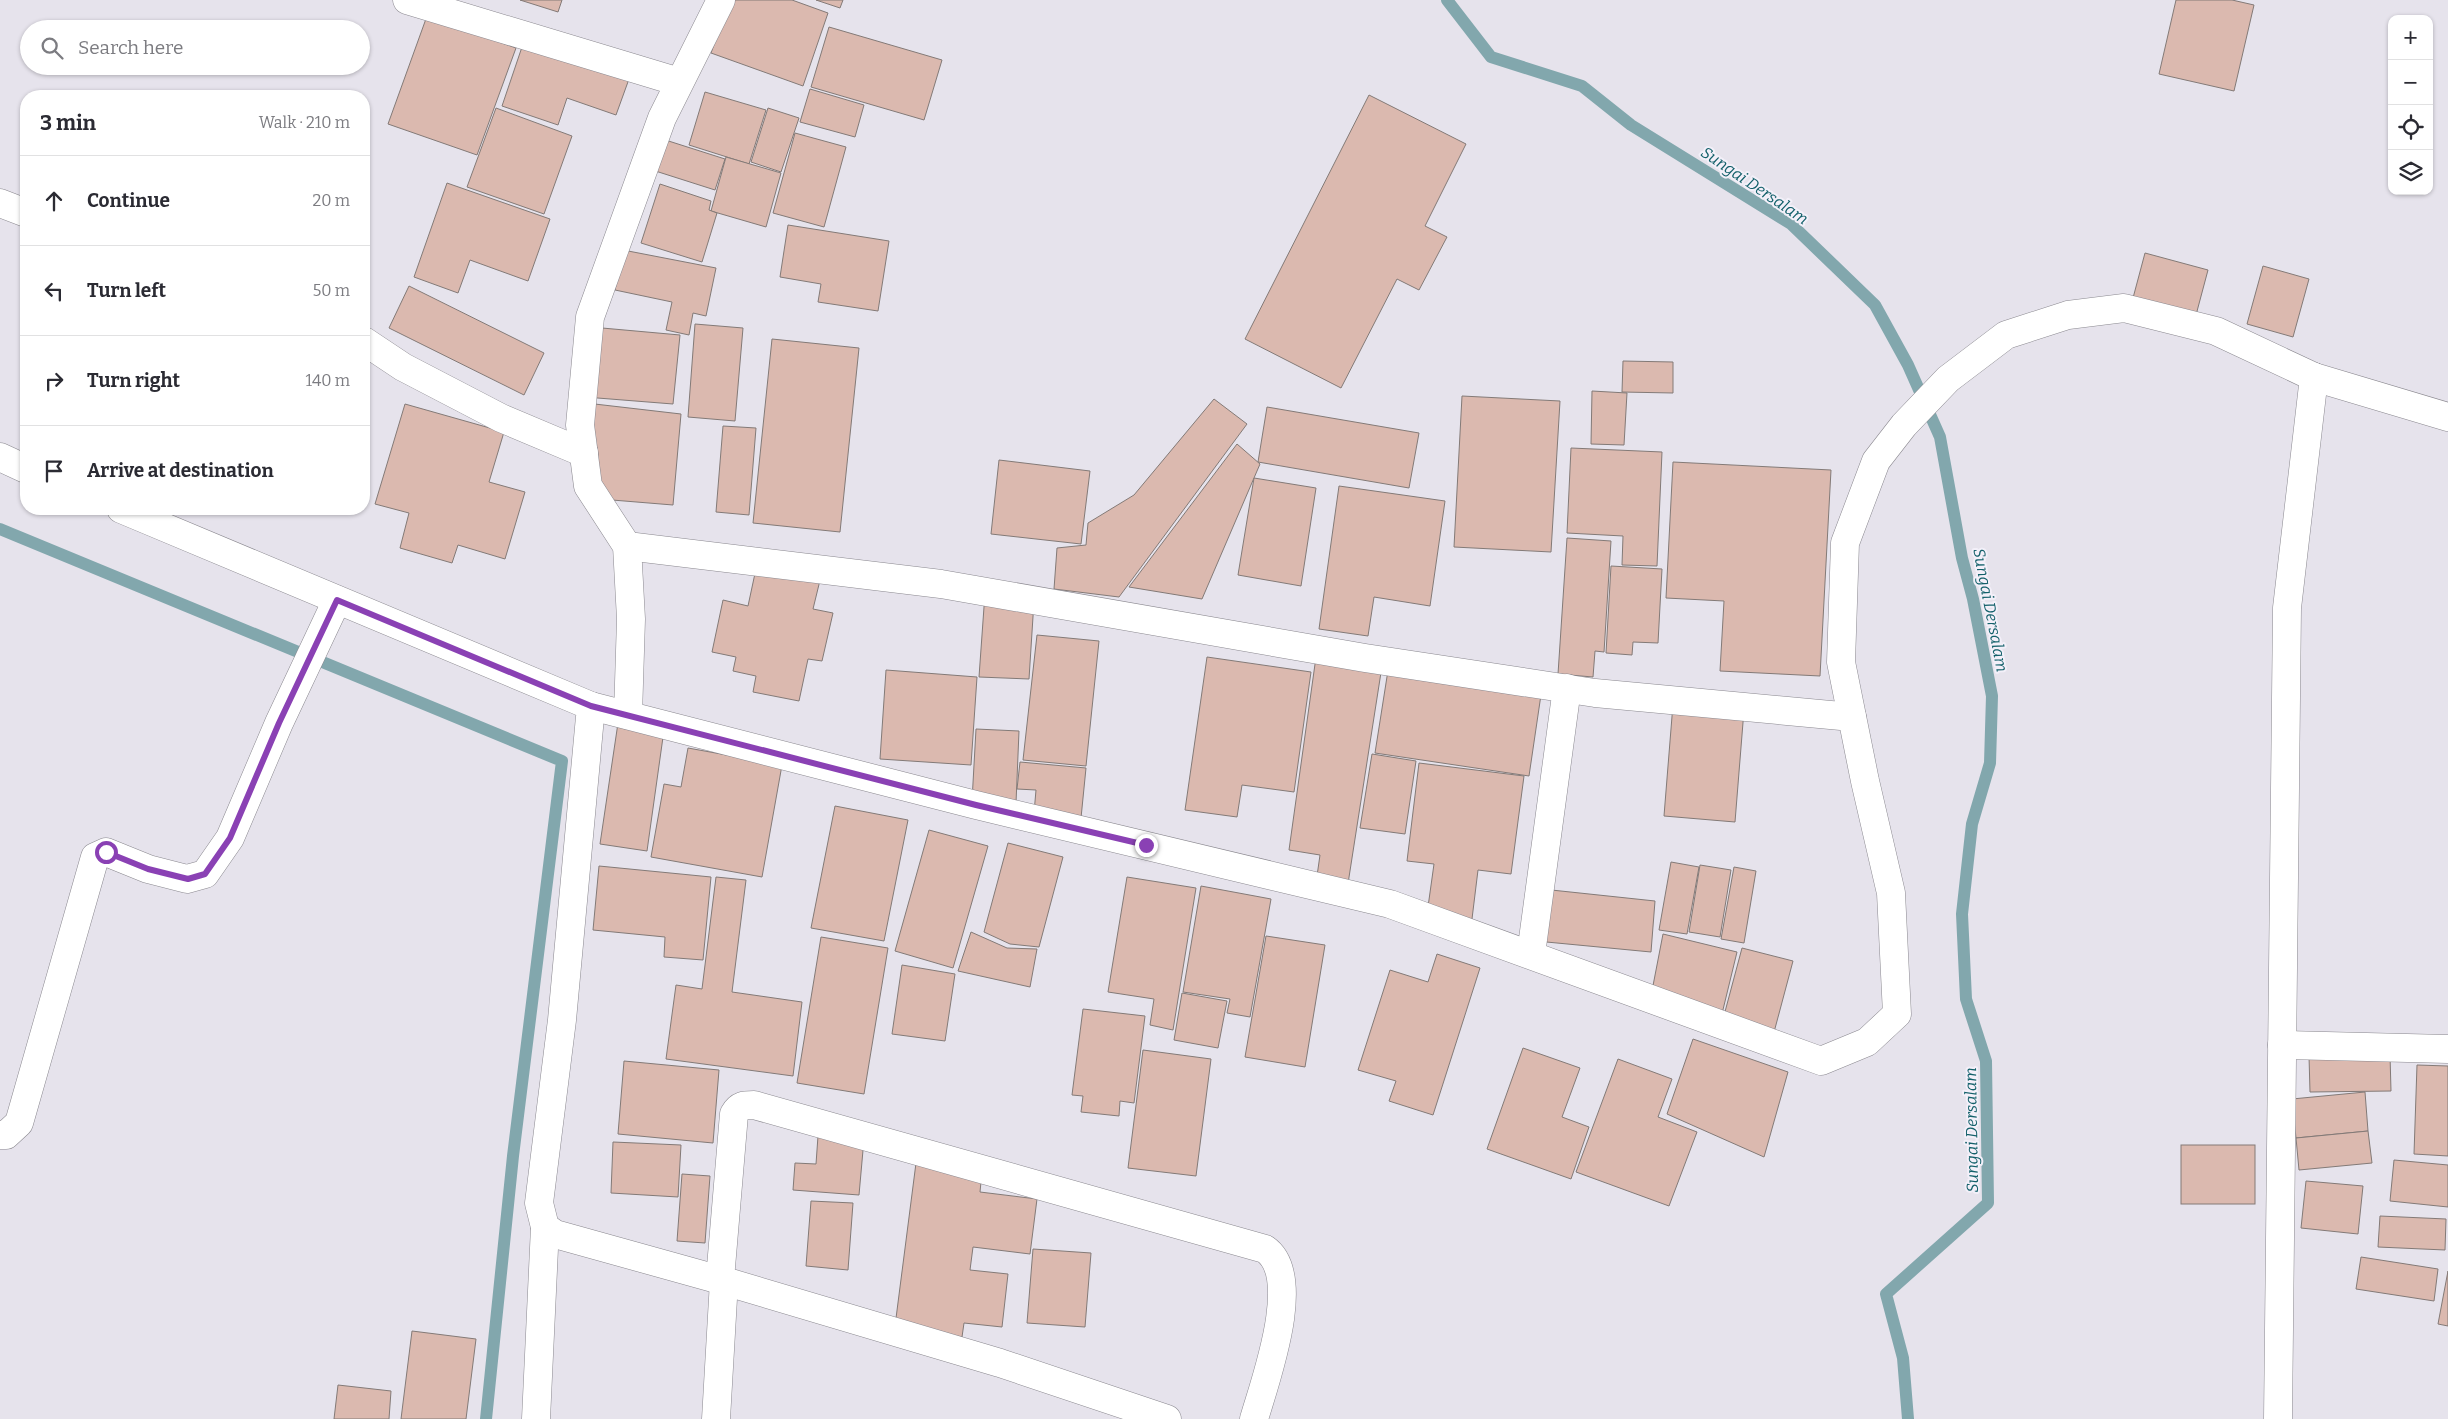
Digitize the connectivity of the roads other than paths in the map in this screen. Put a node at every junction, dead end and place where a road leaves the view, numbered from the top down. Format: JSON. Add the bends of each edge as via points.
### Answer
{"nodes":[{"id":1,"x":407,"y":0,"type":"edge"},
{"id":2,"x":721,"y":0,"type":"edge"},
{"id":3,"x":679,"y":82,"type":"junction"},
{"id":4,"x":0,"y":203,"type":"edge"},
{"id":5,"x":20,"y":211,"type":"edge"},
{"id":6,"x":370,"y":345,"type":"edge"},
{"id":7,"x":2314,"y":377,"type":"junction"},
{"id":8,"x":2448,"y":416,"type":"edge"},
{"id":9,"x":584,"y":453,"type":"junction"},
{"id":10,"x":0,"y":458,"type":"edge"},
{"id":11,"x":20,"y":466,"type":"edge"},
{"id":12,"x":135,"y":515,"type":"edge"},
{"id":13,"x":626,"y":546,"type":"junction"},
{"id":14,"x":337,"y":600,"type":"junction"},
{"id":15,"x":1566,"y":688,"type":"junction"},
{"id":16,"x":591,"y":706,"type":"junction"},
{"id":17,"x":628,"y":715,"type":"junction"},
{"id":18,"x":1852,"y":717,"type":"junction"},
{"id":19,"x":1531,"y":954,"type":"junction"},
{"id":20,"x":2282,"y":1046,"type":"junction"},
{"id":21,"x":2448,"y":1049,"type":"edge"},
{"id":22,"x":0,"y":1135,"type":"edge"},
{"id":23,"x":545,"y":1227,"type":"junction"},
{"id":24,"x":722,"y":1280,"type":"junction"},
{"id":25,"x":536,"y":1419,"type":"edge"},
{"id":26,"x":716,"y":1419,"type":"edge"},
{"id":27,"x":1167,"y":1419,"type":"edge"},
{"id":28,"x":1254,"y":1419,"type":"edge"},
{"id":29,"x":2278,"y":1419,"type":"edge"}],
"edges":[{"from":1,"to":3,"type":"street"},
{"from":2,"to":3,"type":"street"},
{"from":3,"to":9,"type":"street","via":[[662,118],[590,317],[580,425]]},
{"from":4,"to":5,"type":"street"},
{"from":6,"to":9,"type":"street","via":[[402,367],[493,414]]},
{"from":7,"to":8,"type":"street"},
{"from":7,"to":18,"type":"street","via":[[2216,331],[2124,308],[2068,315],[2006,335],[1948,379],[1904,425],[1876,462],[1845,543],[1841,662]]},
{"from":7,"to":20,"type":"street","via":[[2287,608]]},
{"from":9,"to":13,"type":"street","via":[[588,486]]},
{"from":10,"to":11,"type":"street"},
{"from":12,"to":14,"type":"street"},
{"from":13,"to":15,"type":"street","via":[[941,584],[1365,658]]},
{"from":13,"to":17,"type":"street","via":[[631,619]]},
{"from":14,"to":16,"type":"street"},
{"from":14,"to":22,"type":"street","via":[[230,838],[205,874],[188,879],[148,869],[106,852],[95,857],[19,1123],[6,1135]]},
{"from":15,"to":18,"type":"street"},
{"from":15,"to":19,"type":"street"},
{"from":16,"to":17,"type":"street"},
{"from":16,"to":23,"type":"street","via":[[562,1020],[539,1203]]},
{"from":17,"to":19,"type":"street","via":[[976,805],[1390,904]]},
{"from":18,"to":19,"type":"street","via":[[1892,902],[1897,1014],[1867,1042],[1821,1061]]},
{"from":20,"to":21,"type":"street"},
{"from":20,"to":29,"type":"street"},
{"from":23,"to":24,"type":"street","via":[[555,1234]]},
{"from":23,"to":25,"type":"street"},
{"from":24,"to":26,"type":"street"},
{"from":24,"to":27,"type":"street","via":[[1000,1363]]},
{"from":24,"to":28,"type":"street","via":[[734,1114],[744,1105],[754,1105],[1265,1249],[1276,1261],[1282,1300]]}]}
